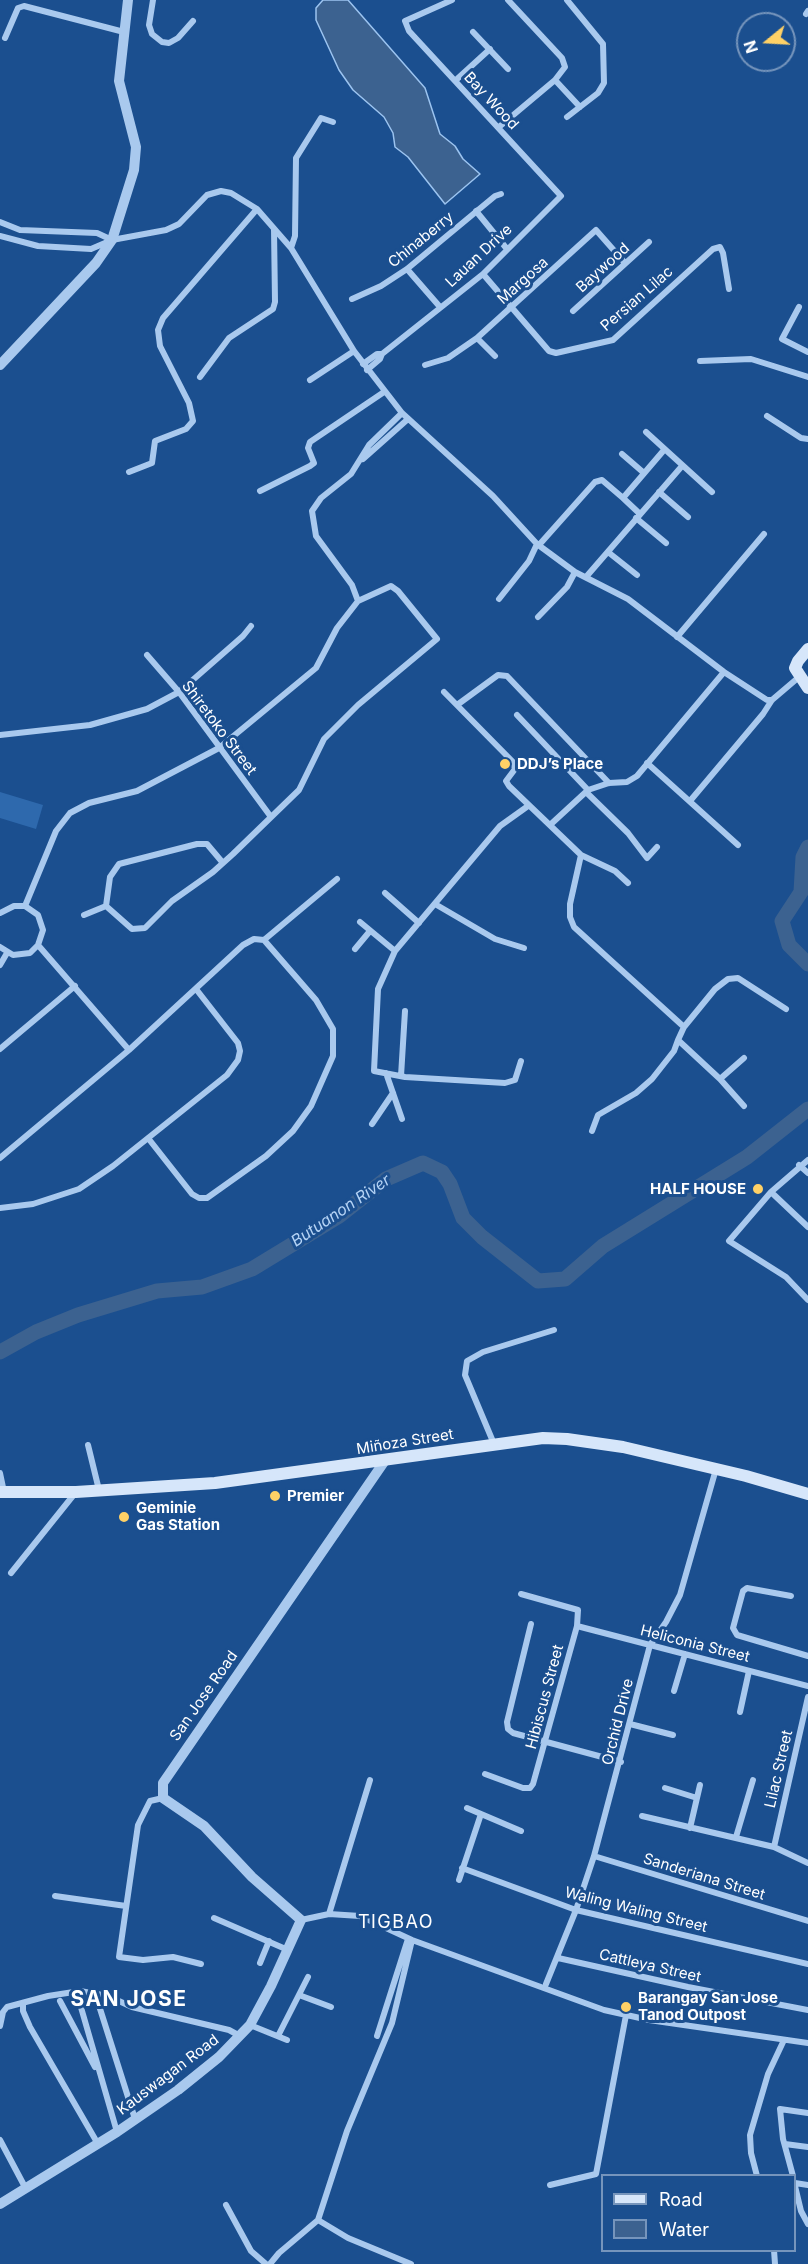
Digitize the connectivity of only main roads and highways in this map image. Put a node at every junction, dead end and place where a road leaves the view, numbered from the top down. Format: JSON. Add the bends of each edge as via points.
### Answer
{"nodes":[{"id":1,"x":808,"y":649,"type":"edge"},
{"id":2,"x":808,"y":688,"type":"edge"},
{"id":3,"x":2,"y":1492,"type":"edge"},
{"id":4,"x":808,"y":1494,"type":"edge"}],
"edges":[{"from":1,"to":2,"type":"main road","via":[[798,661],[797,672]]},
{"from":3,"to":4,"type":"main road","name":"Miñoza Street","via":[[215,1483],[543,1438],[623,1447]]}]}
